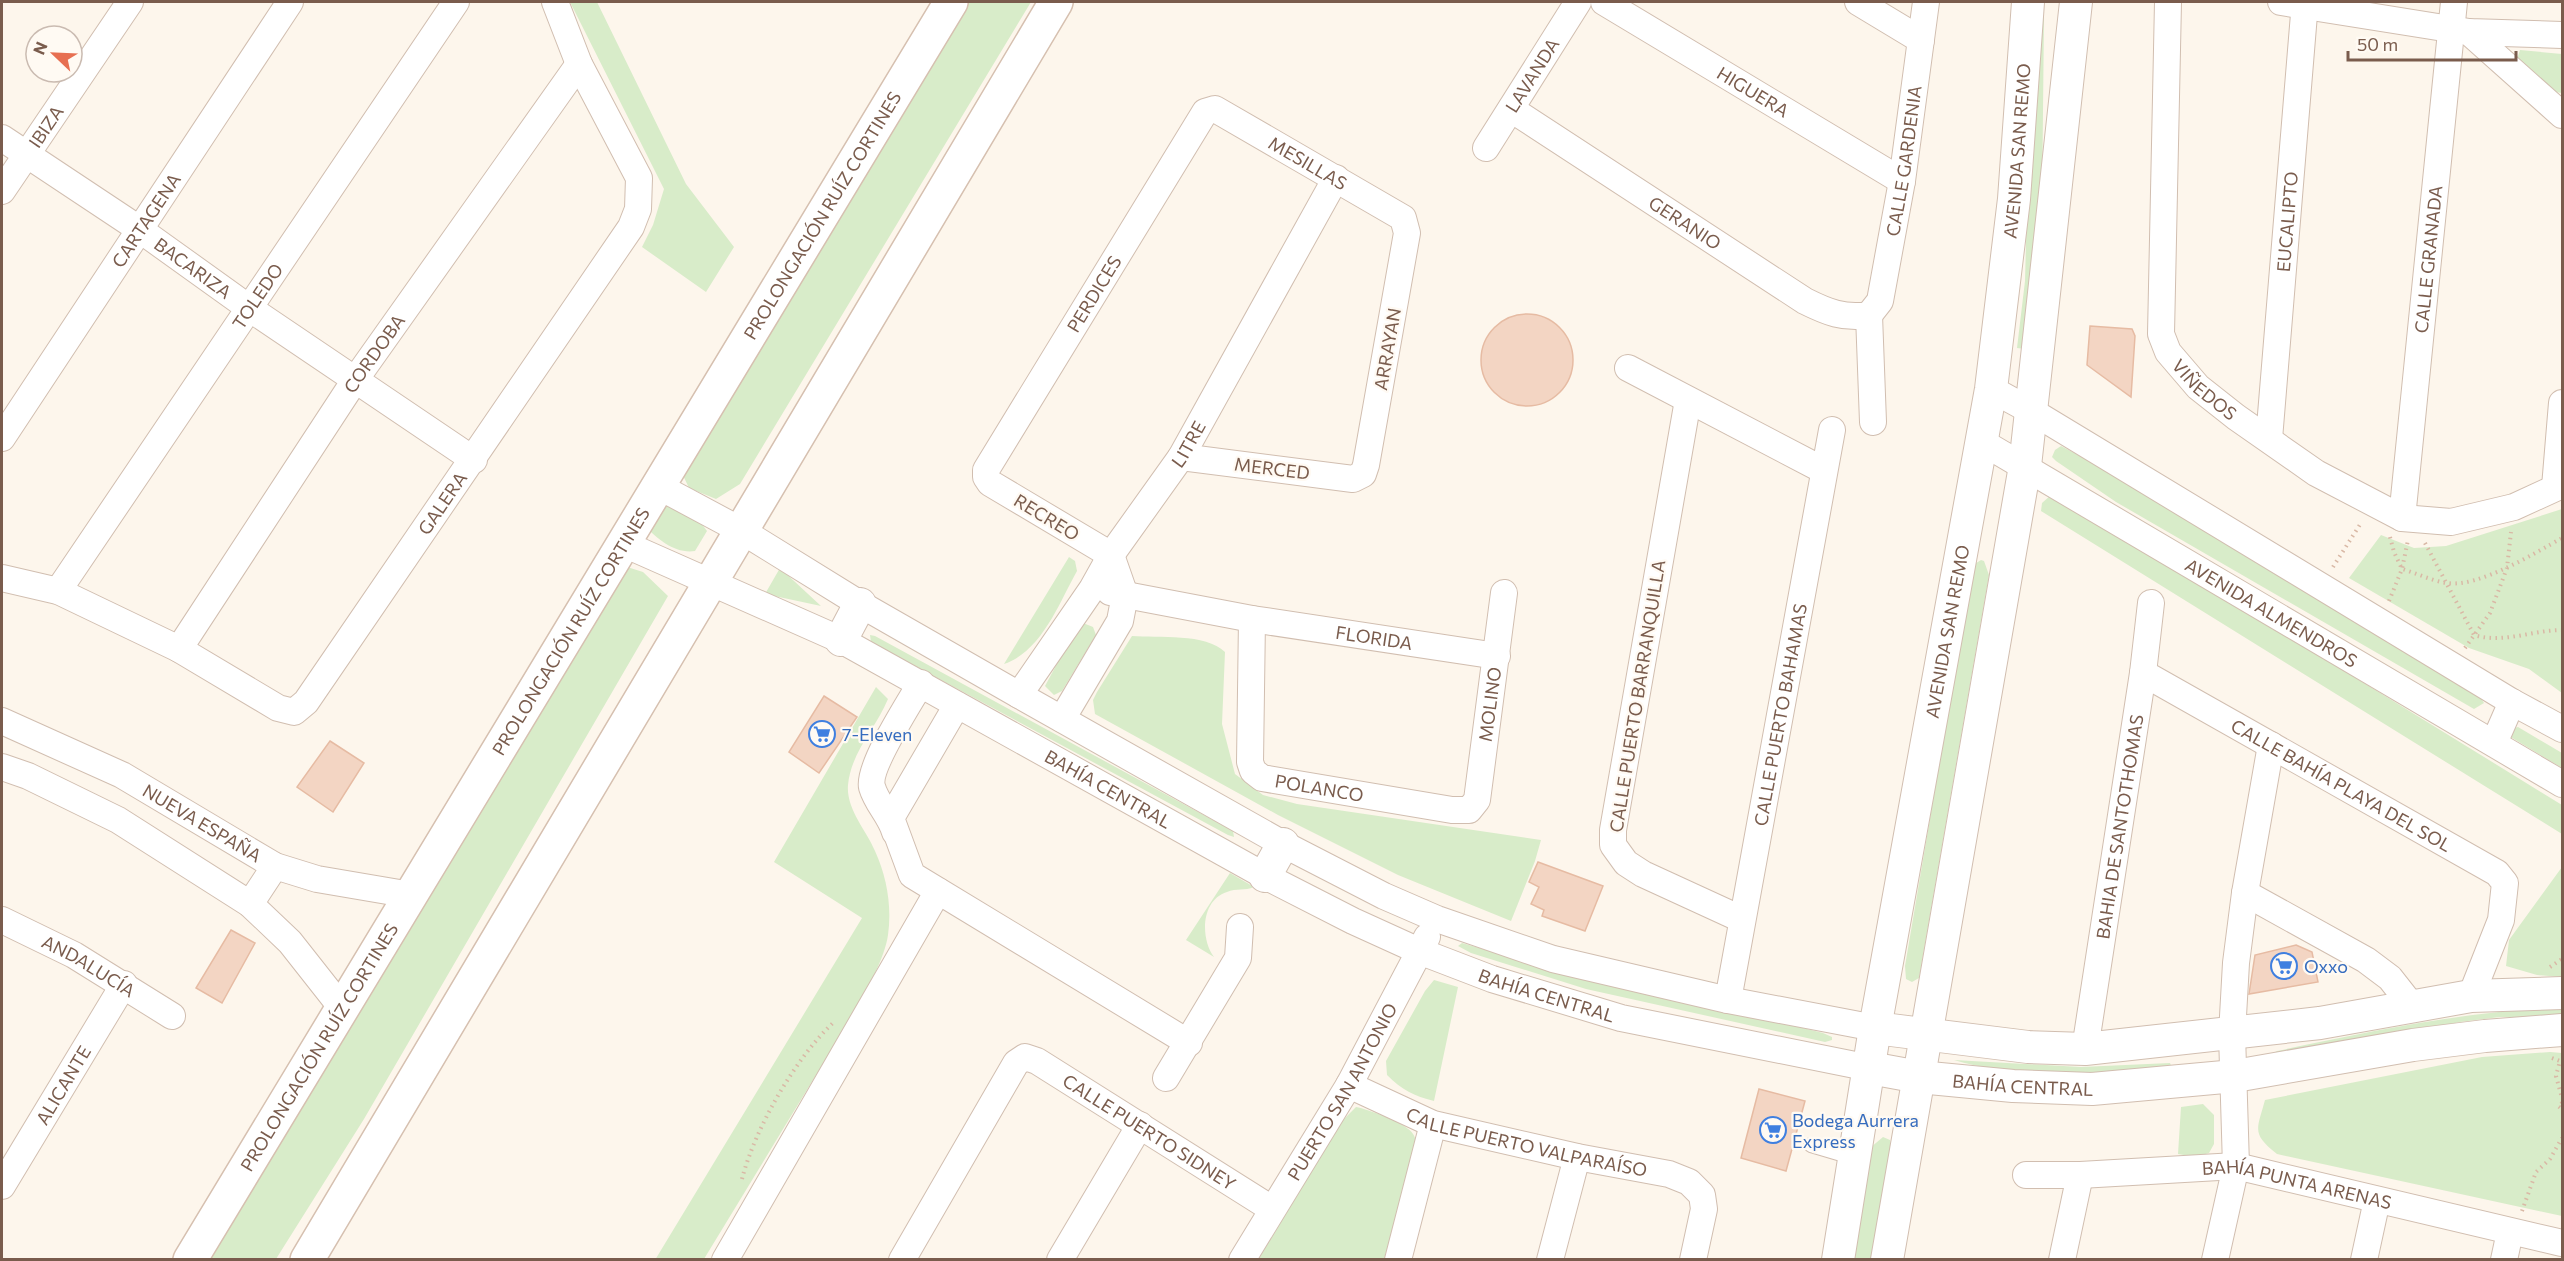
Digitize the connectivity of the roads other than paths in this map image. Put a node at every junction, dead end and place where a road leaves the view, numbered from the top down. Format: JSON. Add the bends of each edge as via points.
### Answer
{"nodes":[{"id":1,"x":130,"y":2,"type":"edge"},
{"id":2,"x":290,"y":2,"type":"edge"},
{"id":3,"x":456,"y":2,"type":"edge"},
{"id":4,"x":555,"y":2,"type":"edge"},
{"id":5,"x":951,"y":2,"type":"edge"},
{"id":6,"x":1056,"y":2,"type":"edge"},
{"id":7,"x":1578,"y":2,"type":"edge"},
{"id":8,"x":1604,"y":2,"type":"edge"},
{"id":9,"x":1858,"y":2,"type":"edge"},
{"id":10,"x":1926,"y":2,"type":"edge"},
{"id":11,"x":2028,"y":2,"type":"edge"},
{"id":12,"x":2076,"y":2,"type":"edge"},
{"id":13,"x":2169,"y":2,"type":"edge"},
{"id":14,"x":2297,"y":2,"type":"edge"},
{"id":15,"x":2454,"y":2,"type":"edge"},
{"id":16,"x":2460,"y":31,"type":"junction"},
{"id":17,"x":2562,"y":35,"type":"edge"},
{"id":18,"x":1921,"y":40,"type":"junction"},
{"id":19,"x":579,"y":64,"type":"junction"},
{"id":20,"x":1511,"y":109,"type":"junction"},
{"id":21,"x":1205,"y":112,"type":"joint"},
{"id":22,"x":2562,"y":115,"type":"edge"},
{"id":23,"x":2,"y":138,"type":"edge"},
{"id":24,"x":1486,"y":148,"type":"dead end"},
{"id":25,"x":26,"y":154,"type":"junction"},
{"id":26,"x":1336,"y":178,"type":"junction"},
{"id":27,"x":1902,"y":181,"type":"junction"},
{"id":28,"x":2,"y":191,"type":"edge"},
{"id":29,"x":1406,"y":224,"type":"joint"},
{"id":30,"x":139,"y":229,"type":"junction"},
{"id":31,"x":249,"y":308,"type":"junction"},
{"id":32,"x":1869,"y":315,"type":"junction"},
{"id":33,"x":1628,"y":368,"type":"dead end"},
{"id":34,"x":355,"y":380,"type":"junction"},
{"id":35,"x":1991,"y":389,"type":"junction"},
{"id":36,"x":1688,"y":400,"type":"junction"},
{"id":37,"x":2562,"y":403,"type":"edge"},
{"id":38,"x":2033,"y":412,"type":"junction"},
{"id":39,"x":1873,"y":422,"type":"dead end"},
{"id":40,"x":1832,"y":430,"type":"dead end"},
{"id":41,"x":2,"y":438,"type":"edge"},
{"id":42,"x":2269,"y":439,"type":"junction"},
{"id":43,"x":1982,"y":442,"type":"junction"},
{"id":44,"x":1181,"y":457,"type":"junction"},
{"id":45,"x":474,"y":460,"type":"junction"},
{"id":46,"x":2025,"y":466,"type":"junction"},
{"id":47,"x":1823,"y":470,"type":"junction"},
{"id":48,"x":1363,"y":474,"type":"joint"},
{"id":49,"x":986,"y":477,"type":"joint"},
{"id":50,"x":658,"y":486,"type":"junction"},
{"id":51,"x":2559,"y":486,"type":"edge"},
{"id":52,"x":2406,"y":518,"type":"junction"},
{"id":53,"x":742,"y":531,"type":"junction"},
{"id":54,"x":624,"y":544,"type":"junction"},
{"id":55,"x":1111,"y":555,"type":"junction"},
{"id":56,"x":2,"y":578,"type":"edge"},
{"id":57,"x":710,"y":583,"type":"junction"},
{"id":58,"x":1092,"y":589,"type":"junction"},
{"id":59,"x":58,"y":591,"type":"junction"},
{"id":60,"x":1504,"y":594,"type":"dead end"},
{"id":61,"x":1125,"y":595,"type":"junction"},
{"id":62,"x":2151,"y":603,"type":"dead end"},
{"id":63,"x":860,"y":604,"type":"junction"},
{"id":64,"x":1252,"y":619,"type":"junction"},
{"id":65,"x":841,"y":640,"type":"junction"},
{"id":66,"x":179,"y":649,"type":"junction"},
{"id":67,"x":1497,"y":656,"type":"junction"},
{"id":68,"x":2144,"y":673,"type":"junction"},
{"id":69,"x":921,"y":683,"type":"junction"},
{"id":70,"x":1019,"y":695,"type":"junction"},
{"id":71,"x":2512,"y":702,"type":"junction"},
{"id":72,"x":957,"y":705,"type":"junction"},
{"id":73,"x":1062,"y":719,"type":"junction"},
{"id":74,"x":2,"y":721,"type":"edge"},
{"id":75,"x":2562,"y":729,"type":"edge"},
{"id":76,"x":2494,"y":743,"type":"junction"},
{"id":77,"x":2271,"y":745,"type":"junction"},
{"id":78,"x":2,"y":767,"type":"edge"},
{"id":79,"x":2562,"y":784,"type":"edge"},
{"id":80,"x":1468,"y":810,"type":"joint"},
{"id":81,"x":894,"y":828,"type":"junction"},
{"id":82,"x":1283,"y":844,"type":"junction"},
{"id":83,"x":275,"y":866,"type":"junction"},
{"id":84,"x":1265,"y":876,"type":"junction"},
{"id":85,"x":938,"y":891,"type":"junction"},
{"id":86,"x":2245,"y":893,"type":"junction"},
{"id":87,"x":411,"y":895,"type":"junction"},
{"id":88,"x":250,"y":904,"type":"junction"},
{"id":89,"x":1741,"y":919,"type":"junction"},
{"id":90,"x":2,"y":920,"type":"edge"},
{"id":91,"x":1437,"y":920,"type":"junction"},
{"id":92,"x":1240,"y":927,"type":"dead end"},
{"id":93,"x":1419,"y":951,"type":"junction"},
{"id":94,"x":124,"y":984,"type":"junction"},
{"id":95,"x":2562,"y":993,"type":"edge"},
{"id":96,"x":2471,"y":996,"type":"junction"},
{"id":97,"x":1728,"y":1000,"type":"junction"},
{"id":98,"x":2412,"y":1006,"type":"junction"},
{"id":99,"x":342,"y":1008,"type":"junction"},
{"id":100,"x":172,"y":1016,"type":"dead end"},
{"id":101,"x":1875,"y":1028,"type":"junction"},
{"id":102,"x":2232,"y":1034,"type":"junction"},
{"id":103,"x":1925,"y":1035,"type":"junction"},
{"id":104,"x":2553,"y":1041,"type":"edge"},
{"id":105,"x":1189,"y":1043,"type":"junction"},
{"id":106,"x":2085,"y":1050,"type":"junction"},
{"id":107,"x":1870,"y":1068,"type":"junction"},
{"id":108,"x":2235,"y":1076,"type":"junction"},
{"id":109,"x":1919,"y":1077,"type":"junction"},
{"id":110,"x":1166,"y":1078,"type":"dead end"},
{"id":111,"x":1349,"y":1085,"type":"junction"},
{"id":112,"x":1433,"y":1124,"type":"junction"},
{"id":113,"x":1140,"y":1125,"type":"junction"},
{"id":114,"x":1811,"y":1145,"type":"dead end"},
{"id":115,"x":1577,"y":1157,"type":"junction"},
{"id":116,"x":1855,"y":1158,"type":"junction"},
{"id":117,"x":2236,"y":1166,"type":"junction"},
{"id":118,"x":2026,"y":1175,"type":"dead end"},
{"id":119,"x":2079,"y":1175,"type":"junction"},
{"id":120,"x":2,"y":1186,"type":"edge"},
{"id":121,"x":2377,"y":1200,"type":"junction"},
{"id":122,"x":1272,"y":1209,"type":"junction"},
{"id":123,"x":2516,"y":1222,"type":"junction"},
{"id":124,"x":2562,"y":1243,"type":"edge"},
{"id":125,"x":190,"y":1260,"type":"edge"},
{"id":126,"x":307,"y":1260,"type":"edge"},
{"id":127,"x":724,"y":1260,"type":"edge"},
{"id":128,"x":902,"y":1260,"type":"edge"},
{"id":129,"x":1060,"y":1260,"type":"edge"},
{"id":130,"x":1242,"y":1260,"type":"edge"},
{"id":131,"x":1398,"y":1260,"type":"edge"},
{"id":132,"x":1550,"y":1260,"type":"edge"},
{"id":133,"x":1693,"y":1260,"type":"edge"},
{"id":134,"x":1838,"y":1260,"type":"edge"},
{"id":135,"x":1887,"y":1260,"type":"edge"},
{"id":136,"x":2062,"y":1260,"type":"edge"},
{"id":137,"x":2215,"y":1260,"type":"edge"},
{"id":138,"x":2364,"y":1260,"type":"edge"},
{"id":139,"x":2504,"y":1260,"type":"edge"}],
"edges":[{"from":1,"to":25,"type":"street","name":"IBIZA"},
{"from":2,"to":30,"type":"street","name":"CARTAGENA"},
{"from":3,"to":31,"type":"street","name":"TOLEDO"},
{"from":4,"to":19,"type":"street","name":"GALERA"},
{"from":5,"to":50,"type":"main road","name":"PROLONGACIÓN RUÍZ CORTINES"},
{"from":6,"to":53,"type":"main road"},
{"from":7,"to":20,"type":"street","name":"LAVANDA"},
{"from":8,"to":27,"type":"street","name":"HIGUERA"},
{"from":9,"to":18,"type":"street"},
{"from":10,"to":18,"type":"street","name":"CALLE GARDENIA"},
{"from":11,"to":35,"type":"street","name":"AVENIDA SAN REMO","via":[[2014,199]]},
{"from":12,"to":38,"type":"street"},
{"from":13,"to":42,"type":"street","name":"VIÑEDOS","via":[[2161,334],[2168,352],[2198,387]]},
{"from":14,"to":16,"type":"street"},
{"from":14,"to":42,"type":"street","name":"EUCALIPTO"},
{"from":15,"to":16,"type":"street","name":"CALLE GRANADA"},
{"from":16,"to":17,"type":"street"},
{"from":16,"to":22,"type":"street"},
{"from":16,"to":52,"type":"street","name":"CALLE GRANADA"},
{"from":18,"to":27,"type":"street","name":"CALLE GARDENIA"},
{"from":19,"to":34,"type":"street","name":"CORDOBA"},
{"from":19,"to":45,"type":"street","name":"GALERA","via":[[639,178],[638,209],[631,227]]},
{"from":20,"to":24,"type":"street","name":"LAVANDA"},
{"from":20,"to":32,"type":"street","name":"GERANIO","via":[[1805,301],[1851,318]]},
{"from":21,"to":26,"type":"street","name":"MESILLAS","via":[[1222,111]]},
{"from":21,"to":49,"type":"street","name":"PERDICES","via":[[986,470]]},
{"from":23,"to":25,"type":"street","name":"BACARIZA"},
{"from":25,"to":28,"type":"street","name":"IBIZA"},
{"from":25,"to":30,"type":"street","name":"BACARIZA"},
{"from":26,"to":29,"type":"street","name":"MESILLAS","via":[[1403,218]]},
{"from":26,"to":44,"type":"street","name":"LITRE"},
{"from":27,"to":32,"type":"street","name":"CALLE GARDENIA","via":[[1880,301]]},
{"from":29,"to":48,"type":"street","name":"ARRAYAN"},
{"from":30,"to":31,"type":"street","name":"BACARIZA"},
{"from":30,"to":41,"type":"street","name":"CARTAGENA"},
{"from":31,"to":34,"type":"street","name":"BACARIZA"},
{"from":31,"to":59,"type":"street","name":"TOLEDO"},
{"from":32,"to":39,"type":"street"},
{"from":33,"to":36,"type":"street"},
{"from":34,"to":45,"type":"street","name":"BACARIZA"},
{"from":34,"to":66,"type":"street","name":"CORDOBA"},
{"from":35,"to":38,"type":"street"},
{"from":35,"to":43,"type":"street","name":"AVENIDA SAN REMO"},
{"from":36,"to":47,"type":"street"},
{"from":36,"to":89,"type":"street","name":"CALLE PUERTO BARRANQUILLA","via":[[1613,845],[1626,863],[1643,874]]},
{"from":37,"to":51,"type":"street"},
{"from":38,"to":46,"type":"street"},
{"from":38,"to":71,"type":"street"},
{"from":40,"to":47,"type":"street","name":"CALLE PUERTO BAHAMAS"},
{"from":42,"to":52,"type":"street","name":"VIÑEDOS","via":[[2316,473],[2373,505]]},
{"from":43,"to":46,"type":"street","name":"AVENIDA ALMENDROS"},
{"from":43,"to":101,"type":"street","name":"AVENIDA SAN REMO"},
{"from":44,"to":48,"type":"street","name":"MERCED","via":[[1353,479]]},
{"from":44,"to":55,"type":"street","name":"LITRE"},
{"from":45,"to":66,"type":"street","name":"GALERA","via":[[306,702],[294,712],[278,708]]},
{"from":46,"to":76,"type":"street","name":"AVENIDA ALMENDROS"},
{"from":46,"to":103,"type":"street"},
{"from":47,"to":89,"type":"street","name":"CALLE PUERTO BAHAMAS"},
{"from":49,"to":55,"type":"street","name":"RECREO"},
{"from":50,"to":53,"type":"street","name":"BAHÍA CENTRAL"},
{"from":50,"to":54,"type":"main road","name":"PROLONGACIÓN RUÍZ CORTINES"},
{"from":51,"to":52,"type":"street","name":"VIÑEDOS","via":[[2514,507],[2451,522]]},
{"from":53,"to":57,"type":"main road"},
{"from":53,"to":63,"type":"street","name":"BAHÍA CENTRAL"},
{"from":54,"to":57,"type":"street","name":"BAHÍA CENTRAL"},
{"from":54,"to":87,"type":"main road","name":"PROLONGACIÓN RUÍZ CORTINES"},
{"from":55,"to":58,"type":"street","name":"LITRE"},
{"from":55,"to":61,"type":"street"},
{"from":56,"to":59,"type":"street","name":"GALERA"},
{"from":57,"to":65,"type":"street","name":"BAHÍA CENTRAL"},
{"from":57,"to":126,"type":"main road"},
{"from":58,"to":61,"type":"street","name":"FLORIDA"},
{"from":58,"to":70,"type":"street","name":"LITRE"},
{"from":59,"to":66,"type":"street","name":"GALERA"},
{"from":60,"to":67,"type":"street","name":"MOLINO"},
{"from":61,"to":64,"type":"street","name":"FLORIDA"},
{"from":61,"to":73,"type":"street","via":[[1120,621]]},
{"from":62,"to":68,"type":"street","name":"BAHIA DE SANTOTHOMAS"},
{"from":63,"to":65,"type":"street"},
{"from":63,"to":70,"type":"street","name":"BAHÍA CENTRAL"},
{"from":64,"to":67,"type":"street","name":"FLORIDA"},
{"from":64,"to":80,"type":"street","name":"POLANCO","via":[[1253,771],[1262,778]]},
{"from":65,"to":69,"type":"street","name":"BAHÍA CENTRAL"},
{"from":67,"to":80,"type":"street","name":"MOLINO","via":[[1478,800]]},
{"from":68,"to":77,"type":"street","name":"CALLE BAHÍA PLAYA DEL SOL"},
{"from":68,"to":106,"type":"street","name":"BAHIA DE SANTOTHOMAS"},
{"from":69,"to":72,"type":"street","name":"BAHÍA CENTRAL"},
{"from":69,"to":81,"type":"street","via":[[877,761],[871,784]]},
{"from":70,"to":73,"type":"street","name":"BAHÍA CENTRAL"},
{"from":71,"to":75,"type":"street"},
{"from":71,"to":76,"type":"street"},
{"from":72,"to":81,"type":"street"},
{"from":72,"to":84,"type":"street","name":"BAHÍA CENTRAL"},
{"from":73,"to":82,"type":"street","name":"BAHÍA CENTRAL"},
{"from":74,"to":83,"type":"street","name":"NUEVA ESPAÑA","via":[[122,775]]},
{"from":76,"to":79,"type":"street","name":"AVENIDA ALMENDROS"},
{"from":77,"to":86,"type":"street"},
{"from":77,"to":96,"type":"street","name":"CALLE BAHÍA PLAYA DEL SOL","via":[[2497,873],[2505,883],[2501,920]]},
{"from":78,"to":88,"type":"street","via":[[118,820]]},
{"from":81,"to":85,"type":"street","via":[[912,875]]},
{"from":82,"to":84,"type":"street"},
{"from":82,"to":91,"type":"street","name":"BAHÍA CENTRAL"},
{"from":83,"to":87,"type":"street","name":"NUEVA ESPAÑA","via":[[317,879]]},
{"from":83,"to":88,"type":"street"},
{"from":84,"to":93,"type":"street","name":"BAHÍA CENTRAL"},
{"from":85,"to":105,"type":"street"},
{"from":85,"to":127,"type":"street"},
{"from":86,"to":98,"type":"street","via":[[2366,960],[2390,978]]},
{"from":86,"to":102,"type":"street"},
{"from":87,"to":99,"type":"main road","name":"PROLONGACIÓN RUÍZ CORTINES"},
{"from":88,"to":99,"type":"street","via":[[290,942]]},
{"from":89,"to":97,"type":"street","name":"CALLE PUERTO BAHAMAS"},
{"from":90,"to":94,"type":"street","name":"ANDALUCÍA"},
{"from":91,"to":93,"type":"street","name":"PUERTO SAN ANTONIO"},
{"from":91,"to":97,"type":"street","name":"BAHÍA CENTRAL","via":[[1553,959]]},
{"from":92,"to":105,"type":"street","via":[[1238,958]]},
{"from":93,"to":107,"type":"street","name":"BAHÍA CENTRAL","via":[[1492,979],[1621,1018]]},
{"from":93,"to":111,"type":"street","name":"PUERTO SAN ANTONIO"},
{"from":94,"to":100,"type":"street","name":"ANDALUCÍA"},
{"from":94,"to":120,"type":"street","name":"ALICANTE"},
{"from":95,"to":96,"type":"street","name":"BAHÍA CENTRAL"},
{"from":96,"to":98,"type":"street","name":"BAHÍA CENTRAL"},
{"from":97,"to":101,"type":"street","name":"BAHÍA CENTRAL"},
{"from":98,"to":102,"type":"street","name":"BAHÍA CENTRAL"},
{"from":99,"to":125,"type":"main road","name":"PROLONGACIÓN RUÍZ CORTINES"},
{"from":101,"to":103,"type":"street","name":"BAHÍA CENTRAL"},
{"from":101,"to":107,"type":"street","name":"AVENIDA SAN REMO"},
{"from":102,"to":106,"type":"street","name":"BAHÍA CENTRAL"},
{"from":102,"to":108,"type":"street"},
{"from":103,"to":106,"type":"street","name":"BAHÍA CENTRAL"},
{"from":103,"to":109,"type":"street"},
{"from":104,"to":108,"type":"street","name":"BAHÍA CENTRAL","via":[[2485,1036]]},
{"from":105,"to":110,"type":"street"},
{"from":107,"to":109,"type":"street","name":"BAHÍA CENTRAL"},
{"from":107,"to":116,"type":"street","name":"AVENIDA SAN REMO"},
{"from":108,"to":109,"type":"street","name":"BAHÍA CENTRAL","via":[[2092,1089]]},
{"from":108,"to":117,"type":"street"},
{"from":109,"to":135,"type":"street"},
{"from":111,"to":112,"type":"street","name":"CALLE PUERTO VALPARAÍSO"},
{"from":111,"to":122,"type":"street","name":"PUERTO SAN ANTONIO"},
{"from":112,"to":115,"type":"street","name":"CALLE PUERTO VALPARAÍSO"},
{"from":112,"to":131,"type":"street"},
{"from":113,"to":122,"type":"street","name":"CALLE PUERTO SIDNEY"},
{"from":113,"to":128,"type":"street","name":"CALLE PUERTO SIDNEY","via":[[1037,1061],[1024,1057],[1016,1063]]},
{"from":113,"to":129,"type":"street"},
{"from":114,"to":116,"type":"lane"},
{"from":115,"to":132,"type":"street"},
{"from":115,"to":133,"type":"street","name":"CALLE PUERTO VALPARAÍSO","via":[[1669,1174],[1689,1182],[1702,1195],[1704,1209]]},
{"from":116,"to":134,"type":"street","name":"AVENIDA SAN REMO"},
{"from":117,"to":119,"type":"street","name":"BAHÍA PUNTA ARENAS"},
{"from":117,"to":121,"type":"street","name":"BAHÍA PUNTA ARENAS"},
{"from":117,"to":137,"type":"street"},
{"from":118,"to":119,"type":"street","name":"BAHÍA PUNTA ARENAS"},
{"from":119,"to":136,"type":"street"},
{"from":121,"to":123,"type":"street","name":"BAHÍA PUNTA ARENAS"},
{"from":121,"to":138,"type":"street"},
{"from":122,"to":130,"type":"street","name":"PUERTO SAN ANTONIO"},
{"from":123,"to":124,"type":"street","name":"BAHÍA PUNTA ARENAS"},
{"from":123,"to":139,"type":"street"}]}
